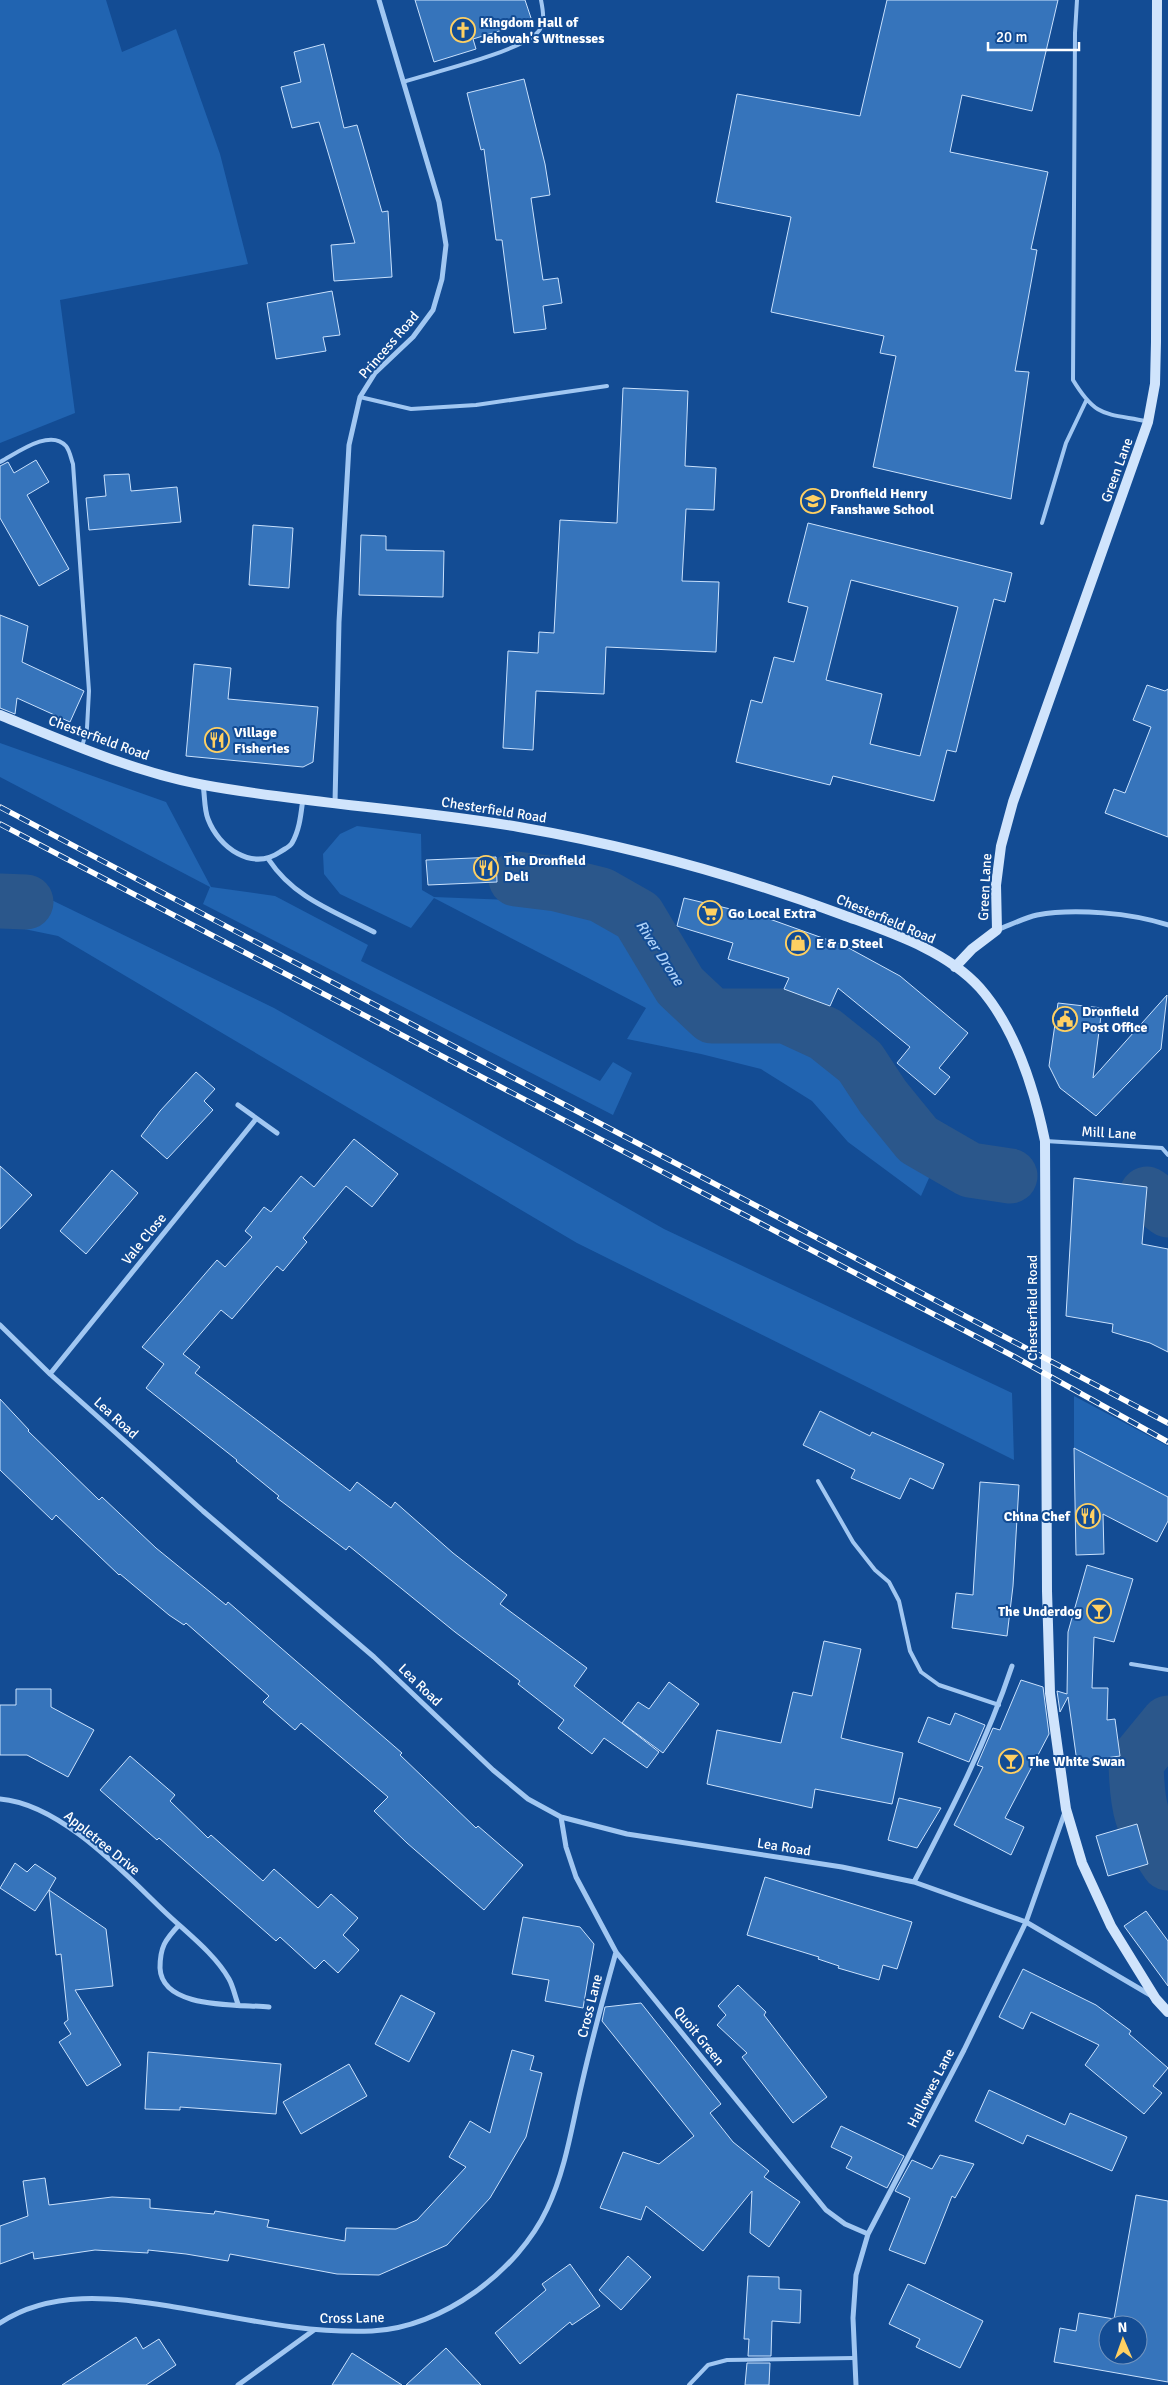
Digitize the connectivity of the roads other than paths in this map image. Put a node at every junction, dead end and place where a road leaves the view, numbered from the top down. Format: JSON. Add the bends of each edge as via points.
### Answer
{"nodes":[{"id":1,"x":380,"y":0,"type":"edge"},
{"id":2,"x":541,"y":0,"type":"edge"},
{"id":3,"x":1076,"y":0,"type":"edge"},
{"id":4,"x":1157,"y":0,"type":"edge"},
{"id":5,"x":403,"y":82,"type":"junction"},
{"id":6,"x":607,"y":386,"type":"dead end"},
{"id":7,"x":360,"y":397,"type":"junction"},
{"id":8,"x":1086,"y":401,"type":"junction"},
{"id":9,"x":1148,"y":422,"type":"junction"},
{"id":10,"x":0,"y":462,"type":"edge"},
{"id":11,"x":1042,"y":524,"type":"dead end"},
{"id":12,"x":0,"y":715,"type":"edge"},
{"id":13,"x":82,"y":748,"type":"junction"},
{"id":14,"x":203,"y":785,"type":"junction"},
{"id":15,"x":303,"y":798,"type":"junction"},
{"id":16,"x":335,"y":803,"type":"junction"},
{"id":17,"x":269,"y":860,"type":"junction"},
{"id":18,"x":1168,"y":925,"type":"edge"},
{"id":19,"x":997,"y":930,"type":"junction"},
{"id":20,"x":374,"y":932,"type":"dead end"},
{"id":21,"x":955,"y":967,"type":"junction"},
{"id":22,"x":238,"y":1105,"type":"dead end"},
{"id":23,"x":256,"y":1119,"type":"junction"},
{"id":24,"x":277,"y":1133,"type":"dead end"},
{"id":25,"x":1045,"y":1141,"type":"junction"},
{"id":26,"x":1168,"y":1154,"type":"edge"},
{"id":27,"x":0,"y":1324,"type":"edge"},
{"id":28,"x":50,"y":1374,"type":"junction"},
{"id":29,"x":818,"y":1481,"type":"dead end"},
{"id":30,"x":1131,"y":1664,"type":"dead end"},
{"id":31,"x":1012,"y":1666,"type":"dead end"},
{"id":32,"x":1168,"y":1670,"type":"edge"},
{"id":33,"x":999,"y":1705,"type":"junction"},
{"id":34,"x":0,"y":1799,"type":"edge"},
{"id":35,"x":1066,"y":1809,"type":"junction"},
{"id":36,"x":561,"y":1817,"type":"junction"},
{"id":37,"x":914,"y":1882,"type":"junction"},
{"id":38,"x":1026,"y":1922,"type":"junction"},
{"id":39,"x":179,"y":1925,"type":"junction"},
{"id":40,"x":616,"y":1952,"type":"junction"},
{"id":41,"x":1156,"y":1999,"type":"junction"},
{"id":42,"x":238,"y":2004,"type":"junction"},
{"id":43,"x":269,"y":2007,"type":"dead end"},
{"id":44,"x":1168,"y":2012,"type":"edge"},
{"id":45,"x":868,"y":2234,"type":"junction"},
{"id":46,"x":0,"y":2323,"type":"edge"},
{"id":47,"x":314,"y":2330,"type":"junction"},
{"id":48,"x":854,"y":2358,"type":"junction"},
{"id":49,"x":238,"y":2385,"type":"edge"},
{"id":50,"x":689,"y":2385,"type":"edge"},
{"id":51,"x":856,"y":2385,"type":"edge"}],
"edges":[{"from":1,"to":5,"type":"street","name":"Princess Road"},
{"from":2,"to":5,"type":"lane","via":[[544,14],[539,32],[519,45]]},
{"from":3,"to":8,"type":"lane","via":[[1073,380]]},
{"from":4,"to":9,"type":"main road","name":"Green Lane","via":[[1156,350],[1155,384]]},
{"from":5,"to":7,"type":"street","name":"Princess Road","via":[[438,202],[446,245],[442,279],[433,310],[413,337],[375,373]]},
{"from":6,"to":7,"type":"lane","via":[[476,405],[411,409]]},
{"from":7,"to":16,"type":"street","name":"Princess Road","via":[[349,445],[339,622]]},
{"from":8,"to":9,"type":"lane","via":[[1102,413]]},
{"from":8,"to":11,"type":"lane","via":[[1066,443]]},
{"from":9,"to":19,"type":"main road","name":"Green Lane","via":[[1013,802],[1001,846],[996,885]]},
{"from":10,"to":13,"type":"lane","via":[[46,439],[57,439],[67,447],[73,464],[89,691]]},
{"from":12,"to":13,"type":"main road","name":"Chesterfield Road"},
{"from":13,"to":14,"type":"main road","name":"Chesterfield Road","via":[[135,767]]},
{"from":14,"to":15,"type":"main road","name":"Chesterfield Road"},
{"from":14,"to":17,"type":"street","via":[[207,818],[219,839],[234,852],[251,859]]},
{"from":15,"to":16,"type":"main road","name":"Chesterfield Road"},
{"from":15,"to":17,"type":"street","via":[[299,826],[291,845]]},
{"from":16,"to":21,"type":"main road","name":"Chesterfield Road","via":[[518,827],[619,847],[792,896],[885,931],[926,949]]},
{"from":17,"to":20,"type":"street","via":[[281,877],[299,893]]},
{"from":18,"to":19,"type":"street","via":[[1115,914],[1071,912],[1037,915]]},
{"from":19,"to":21,"type":"main road"},
{"from":21,"to":25,"type":"main road","name":"Chesterfield Road","via":[[979,986],[999,1014],[1028,1077]]},
{"from":22,"to":23,"type":"street"},
{"from":23,"to":24,"type":"street"},
{"from":23,"to":28,"type":"street","name":"Vale Close"},
{"from":25,"to":26,"type":"lane","name":"Mill Lane","via":[[1162,1148]]},
{"from":25,"to":35,"type":"main road","name":"Chesterfield Road","via":[[1050,1693]]},
{"from":27,"to":28,"type":"street","name":"Lea Road"},
{"from":28,"to":36,"type":"street","name":"Lea Road","via":[[374,1657],[493,1770],[528,1799]]},
{"from":29,"to":33,"type":"lane","via":[[853,1542],[889,1582],[899,1602],[910,1651],[921,1672],[938,1685]]},
{"from":30,"to":32,"type":"lane"},
{"from":31,"to":33,"type":"street"},
{"from":33,"to":37,"type":"street","via":[[960,1796]]},
{"from":34,"to":39,"type":"street","name":"Appletree Drive","via":[[42,1811],[73,1830]]},
{"from":35,"to":38,"type":"street","name":"Hallowes Lane"},
{"from":35,"to":41,"type":"main road","name":"Chesterfield Road","via":[[1082,1863],[1111,1926]]},
{"from":36,"to":37,"type":"street","name":"Lea Road","via":[[627,1834],[842,1867]]},
{"from":36,"to":40,"type":"street","name":"Quoit Green","via":[[566,1848],[576,1877]]},
{"from":37,"to":38,"type":"street","name":"Lea Road"},
{"from":38,"to":41,"type":"street","name":"Lea Road"},
{"from":38,"to":45,"type":"street","name":"Hallowes Lane","via":[[964,2050]]},
{"from":39,"to":42,"type":"street","name":"Appletree Drive","via":[[230,1979]]},
{"from":39,"to":42,"type":"street","via":[[166,1940],[160,1954],[161,1974],[170,1991],[190,2001]]},
{"from":40,"to":45,"type":"street","name":"Quoit Green","via":[[826,2210],[845,2224]]},
{"from":40,"to":47,"type":"street","name":"Cross Lane","via":[[560,2178],[547,2210],[511,2261],[479,2290],[445,2311],[409,2325],[374,2331]]},
{"from":41,"to":44,"type":"main road","name":"Chesterfield Road"},
{"from":42,"to":43,"type":"street"},
{"from":45,"to":48,"type":"street","name":"Hallowes Lane","via":[[856,2275]]},
{"from":46,"to":47,"type":"street","name":"Cross Lane","via":[[13,2314],[40,2305],[72,2299],[121,2298]]},
{"from":47,"to":49,"type":"street"},
{"from":48,"to":50,"type":"lane","via":[[727,2360],[708,2365]]},
{"from":48,"to":51,"type":"street","name":"Hallowes Lane"}]}
